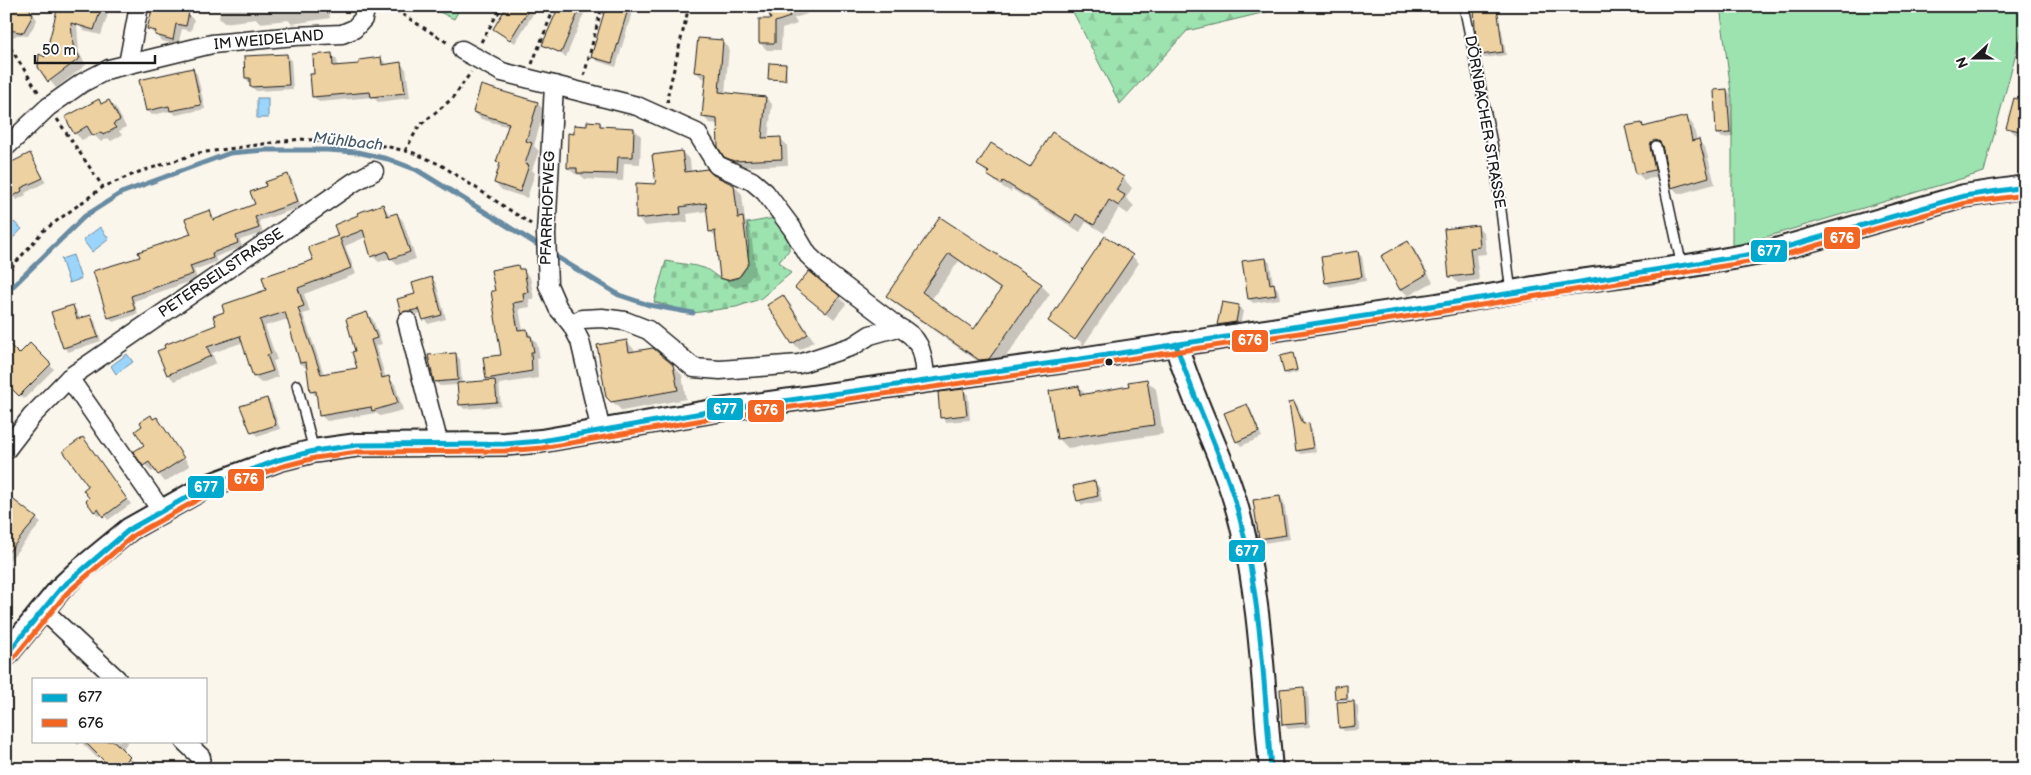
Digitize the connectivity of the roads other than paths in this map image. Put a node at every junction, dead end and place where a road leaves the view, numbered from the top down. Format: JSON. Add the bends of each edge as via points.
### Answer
{"nodes":[{"id":1,"x":139,"y":6,"type":"edge"},
{"id":2,"x":366,"y":6,"type":"edge"},
{"id":3,"x":1465,"y":11,"type":"dead end"},
{"id":4,"x":471,"y":56,"type":"road end"},
{"id":5,"x":128,"y":64,"type":"junction"},
{"id":6,"x":554,"y":85,"type":"junction"},
{"id":7,"x":1656,"y":146,"type":"dead end"},
{"id":8,"x":6,"y":147,"type":"edge"},
{"id":9,"x":374,"y":171,"type":"dead end"},
{"id":10,"x":2025,"y":188,"type":"edge"},
{"id":11,"x":1682,"y":267,"type":"junction"},
{"id":12,"x":1511,"y":293,"type":"junction"},
{"id":13,"x":407,"y":321,"type":"dead end"},
{"id":14,"x":572,"y":325,"type":"junction"},
{"id":15,"x":898,"y":328,"type":"junction"},
{"id":16,"x":1176,"y":344,"type":"junction"},
{"id":17,"x":69,"y":378,"type":"junction"},
{"id":18,"x":926,"y":381,"type":"junction"},
{"id":19,"x":297,"y":385,"type":"dead end"},
{"id":20,"x":600,"y":431,"type":"junction"},
{"id":21,"x":437,"y":444,"type":"junction"},
{"id":22,"x":6,"y":450,"type":"edge"},
{"id":23,"x":314,"y":451,"type":"junction"},
{"id":24,"x":161,"y":510,"type":"junction"},
{"id":25,"x":42,"y":609,"type":"junction"},
{"id":26,"x":6,"y":655,"type":"edge"},
{"id":27,"x":116,"y":678,"type":"edge"},
{"id":28,"x":185,"y":742,"type":"edge"},
{"id":29,"x":201,"y":757,"type":"dead end"},
{"id":30,"x":1271,"y":769,"type":"edge"}],
"edges":[{"from":1,"to":5,"type":"street"},
{"from":2,"to":5,"type":"street","name":"IM WEIDELAND","via":[[363,20],[342,34],[212,44]]},
{"from":3,"to":12,"type":"lane","name":"DÖRNBACHER STRASSE","via":[[1494,153]]},
{"from":4,"to":6,"type":"street","via":[[502,72]]},
{"from":5,"to":8,"type":"street","name":"IM WEIDELAND","via":[[109,69],[82,83],[48,106]]},
{"from":6,"to":14,"type":"street","name":"PFARRHOFWEG","via":[[546,264],[548,285],[554,300]]},
{"from":6,"to":15,"type":"street","via":[[637,106],[697,133],[717,165],[752,181],[783,214],[808,255]]},
{"from":7,"to":11,"type":"lane"},
{"from":9,"to":17,"type":"street","name":"PETERSEILSTRASSE"},
{"from":10,"to":11,"type":"street","via":[[1964,196],[1772,251]]},
{"from":11,"to":12,"type":"street","via":[[1560,283]]},
{"from":12,"to":16,"type":"street"},
{"from":13,"to":21,"type":"street"},
{"from":14,"to":15,"type":"street","via":[[582,319],[625,320],[648,330],[694,368],[720,370],[799,364],[852,346],[870,335]]},
{"from":14,"to":20,"type":"street","name":"PFARRHOFWEG","via":[[586,362]]},
{"from":15,"to":18,"type":"street","via":[[910,333],[919,344]]},
{"from":16,"to":18,"type":"street"},
{"from":16,"to":30,"type":"street","via":[[1229,481],[1241,523],[1252,575]]},
{"from":17,"to":22,"type":"street","name":"PETERSEILSTRASSE","via":[[32,416]]},
{"from":17,"to":24,"type":"street"},
{"from":18,"to":20,"type":"street","via":[[719,410]]},
{"from":19,"to":23,"type":"lane"},
{"from":20,"to":21,"type":"street","via":[[514,443]]},
{"from":21,"to":23,"type":"street","via":[[357,445]]},
{"from":23,"to":24,"type":"street","via":[[241,472]]},
{"from":24,"to":25,"type":"street","via":[[79,570]]},
{"from":25,"to":26,"type":"street"},
{"from":25,"to":27,"type":"street"},
{"from":28,"to":29,"type":"street"}]}
